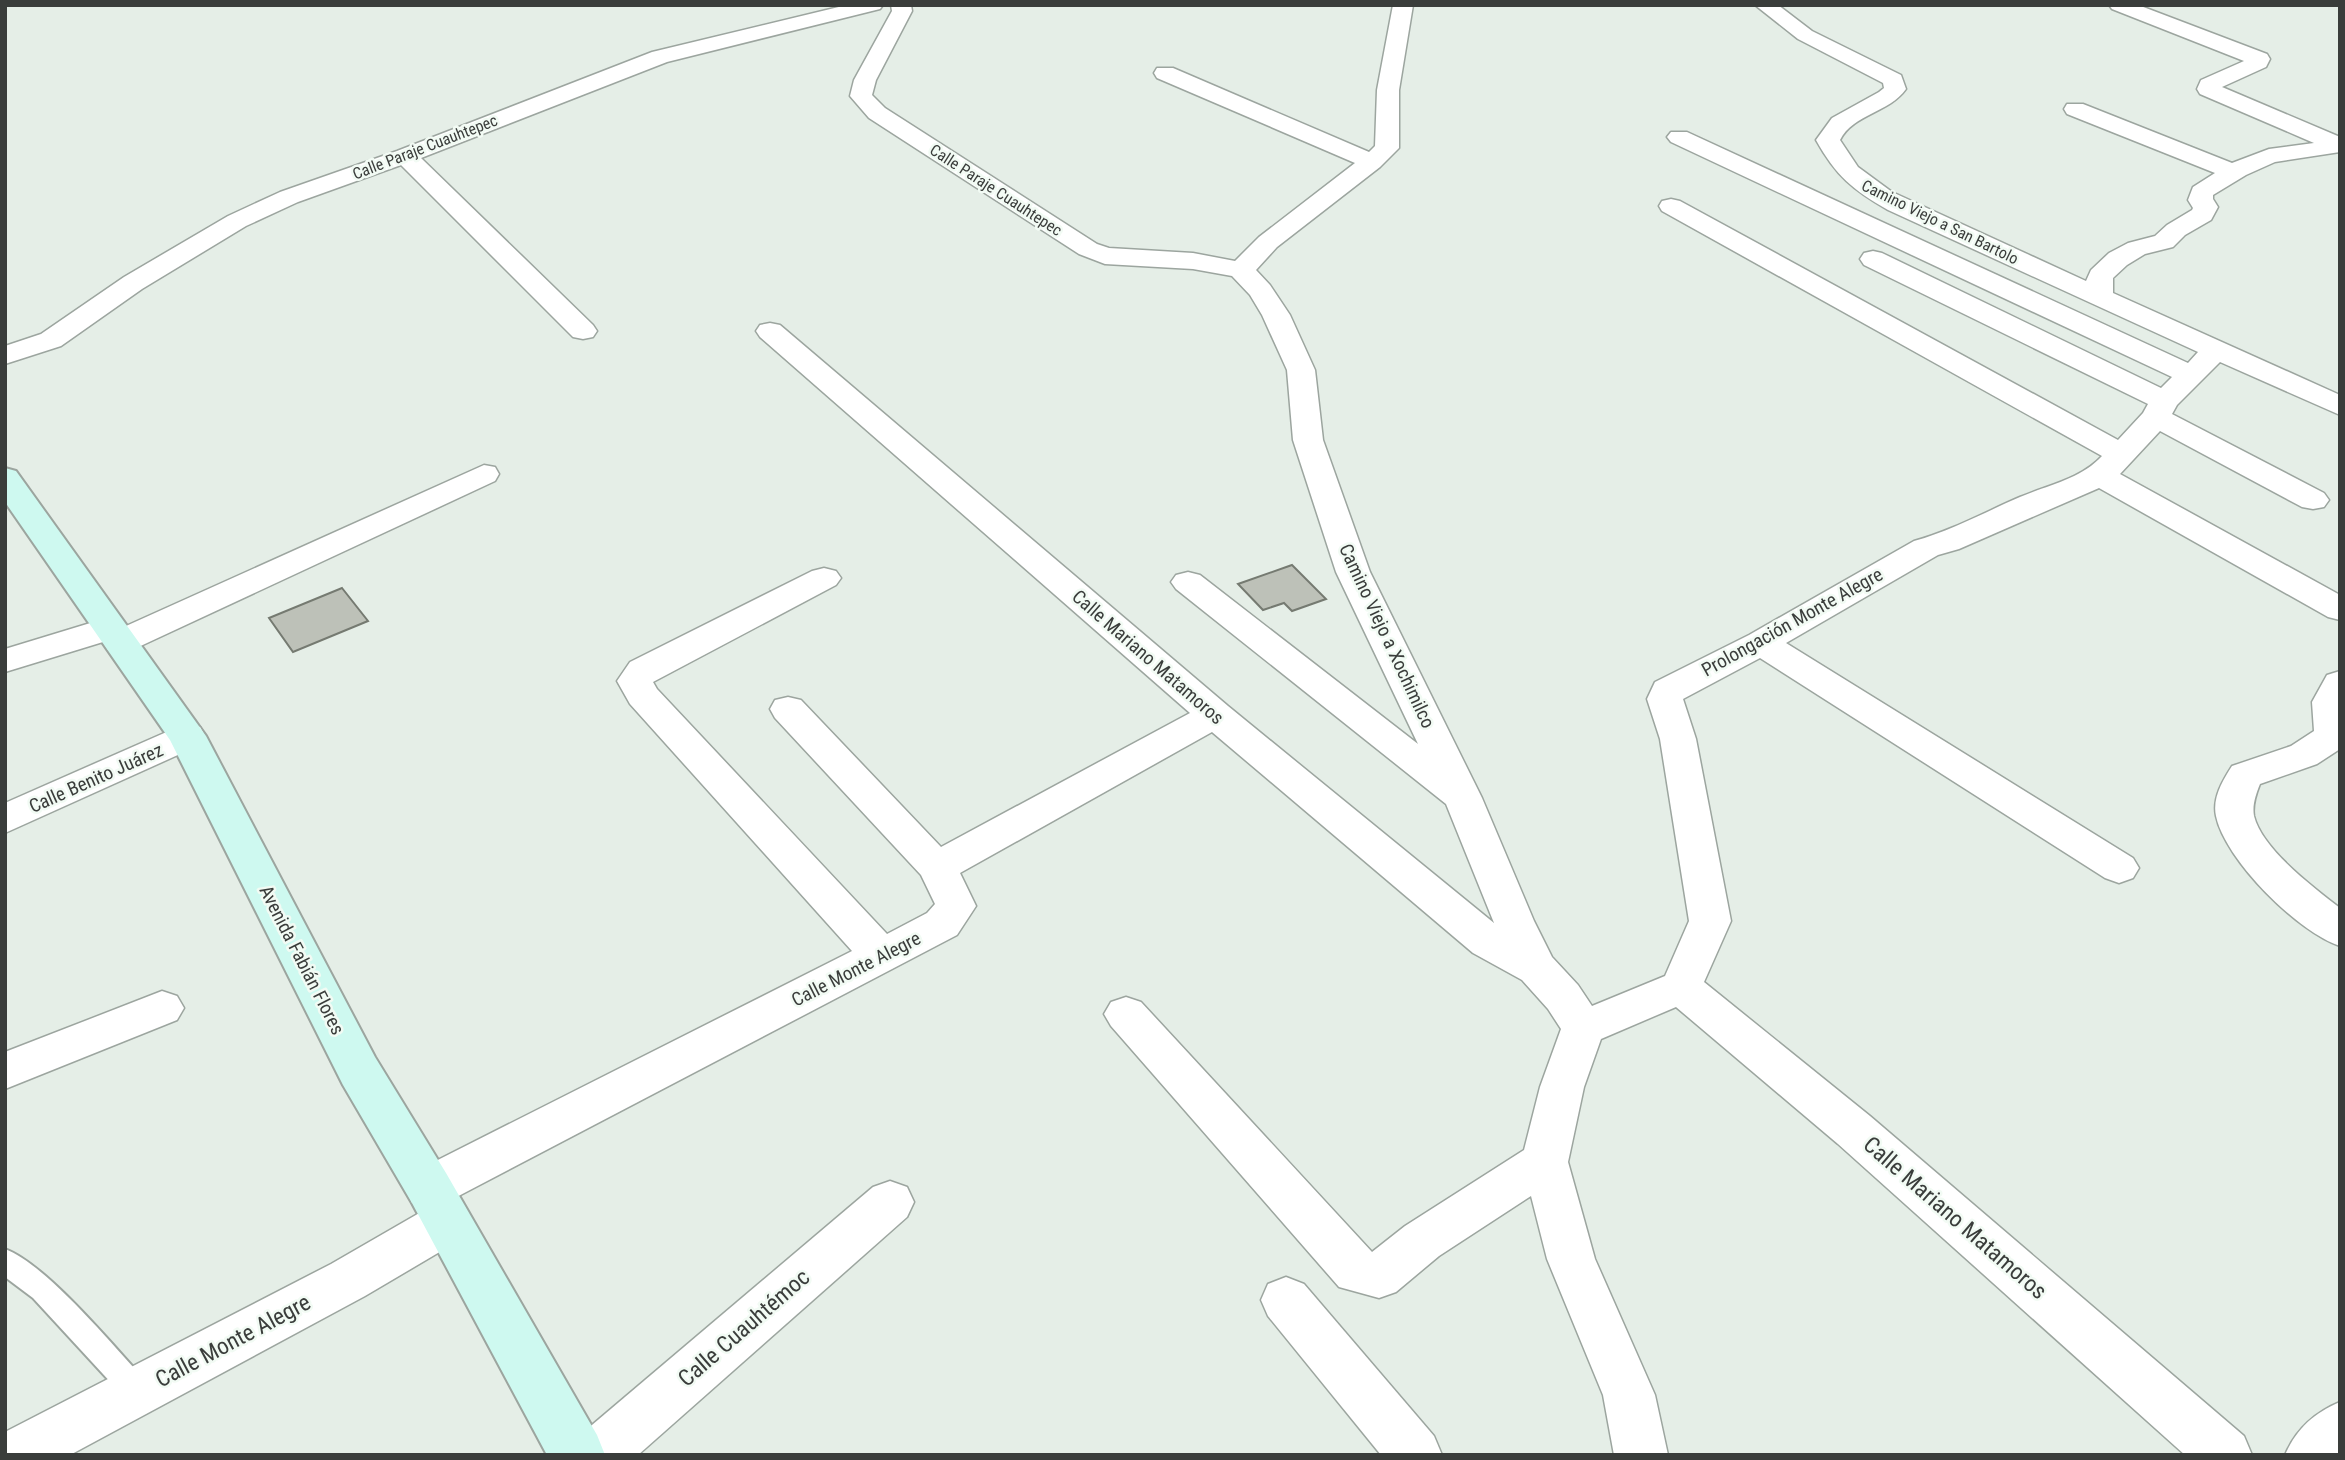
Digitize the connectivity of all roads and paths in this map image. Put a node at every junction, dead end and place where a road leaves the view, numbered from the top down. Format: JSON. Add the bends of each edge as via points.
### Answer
{"nodes":[{"id":1,"x":873,"y":5,"type":"edge"},
{"id":2,"x":901,"y":5,"type":"edge"},
{"id":3,"x":1403,"y":5,"type":"edge"},
{"id":4,"x":1765,"y":5,"type":"edge"},
{"id":5,"x":2119,"y":5,"type":"edge"},
{"id":6,"x":1165,"y":73,"type":"dead end"},
{"id":7,"x":2075,"y":109,"type":"dead end"},
{"id":8,"x":1679,"y":137,"type":"dead end"},
{"id":9,"x":2329,"y":153,"type":"edge"},
{"id":10,"x":405,"y":156,"type":"junction"},
{"id":11,"x":1372,"y":162,"type":"junction"},
{"id":12,"x":2234,"y":172,"type":"junction"},
{"id":13,"x":1671,"y":206,"type":"dead end"},
{"id":14,"x":1873,"y":258,"type":"dead end"},
{"id":15,"x":1241,"y":270,"type":"junction"},
{"id":16,"x":2099,"y":296,"type":"junction"},
{"id":17,"x":583,"y":331,"type":"dead end"},
{"id":18,"x":770,"y":331,"type":"dead end"},
{"id":19,"x":2216,"y":351,"type":"junction"},
{"id":20,"x":5,"y":356,"type":"edge"},
{"id":21,"x":2189,"y":374,"type":"junction"},
{"id":22,"x":2340,"y":406,"type":"edge"},
{"id":23,"x":2160,"y":409,"type":"junction"},
{"id":24,"x":2112,"y":465,"type":"junction"},
{"id":25,"x":484,"y":474,"type":"dead end"},
{"id":26,"x":5,"y":478,"type":"edge"},
{"id":27,"x":2313,"y":500,"type":"dead end"},
{"id":28,"x":824,"y":578,"type":"dead end"},
{"id":29,"x":1188,"y":582,"type":"dead end"},
{"id":30,"x":2340,"y":609,"type":"edge"},
{"id":31,"x":115,"y":635,"type":"junction"},
{"id":32,"x":1761,"y":643,"type":"junction"},
{"id":33,"x":5,"y":661,"type":"edge"},
{"id":34,"x":2340,"y":682,"type":"edge"},
{"id":35,"x":788,"y":709,"type":"dead end"},
{"id":36,"x":1215,"y":715,"type":"junction"},
{"id":37,"x":187,"y":736,"type":"junction"},
{"id":38,"x":1463,"y":798,"type":"junction"},
{"id":39,"x":5,"y":819,"type":"edge"},
{"id":40,"x":937,"y":867,"type":"junction"},
{"id":41,"x":2119,"y":868,"type":"dead end"},
{"id":42,"x":2340,"y":930,"type":"edge"},
{"id":43,"x":882,"y":956,"type":"junction"},
{"id":44,"x":1537,"y":968,"type":"junction"},
{"id":45,"x":1681,"y":987,"type":"junction"},
{"id":46,"x":162,"y":1008,"type":"dead end"},
{"id":47,"x":1126,"y":1014,"type":"dead end"},
{"id":48,"x":1583,"y":1028,"type":"junction"},
{"id":49,"x":5,"y":1071,"type":"edge"},
{"id":50,"x":1545,"y":1163,"type":"junction"},
{"id":51,"x":891,"y":1202,"type":"dead end"},
{"id":52,"x":439,"y":1205,"type":"junction"},
{"id":53,"x":5,"y":1261,"type":"edge"},
{"id":54,"x":1286,"y":1300,"type":"dead end"},
{"id":55,"x":136,"y":1391,"type":"junction"},
{"id":56,"x":2340,"y":1428,"type":"edge"},
{"id":57,"x":22,"y":1453,"type":"edge"},
{"id":58,"x":578,"y":1455,"type":"edge"},
{"id":59,"x":598,"y":1455,"type":"edge"},
{"id":60,"x":1415,"y":1455,"type":"edge"},
{"id":61,"x":1641,"y":1455,"type":"edge"},
{"id":62,"x":2225,"y":1455,"type":"edge"},
{"id":63,"x":2312,"y":1455,"type":"edge"}],
"edges":[{"from":1,"to":10,"type":"street","name":"Calle Paraje Cuauhtepec","via":[[678,51]]},
{"from":2,"to":15,"type":"street","name":"Calle Paraje Cuauhtepec","via":[[864,80],[861,96],[877,113],[1088,249],[1105,256],[1193,261]]},
{"from":3,"to":11,"type":"street","via":[[1388,90],[1387,148]]},
{"from":4,"to":16,"type":"street","name":"Camino Viejo a San Bartolo","via":[[1805,35],[1893,80],[1895,89],[1888,99],[1841,122],[1828,139],[1856,182]]},
{"from":5,"to":9,"type":"street","via":[[2259,58],[2208,89],[2332,142]]},
{"from":6,"to":11,"type":"street"},
{"from":7,"to":12,"type":"street"},
{"from":8,"to":21,"type":"street"},
{"from":9,"to":12,"type":"street","via":[[2279,153]]},
{"from":10,"to":17,"type":"street"},
{"from":10,"to":20,"type":"street","name":"Calle Paraje Cuauhtepec","via":[[289,197],[237,221],[133,282],[51,340]]},
{"from":11,"to":15,"type":"street","via":[[1268,242]]},
{"from":12,"to":16,"type":"street","via":[[2202,192],[2200,200],[2206,207],[2202,215],[2164,242],[2137,248],[2100,276]]},
{"from":13,"to":24,"type":"street"},
{"from":14,"to":23,"type":"street"},
{"from":15,"to":38,"type":"street","name":"Camino Viejo a Xochimilco","via":[[1261,290],[1276,315],[1301,370],[1308,440],[1353,572]]},
{"from":16,"to":19,"type":"street","name":"Camino Viejo a San Bartolo"},
{"from":18,"to":36,"type":"street","name":"Calle Mariano Matamoros"},
{"from":19,"to":21,"type":"street","name":"Prolongación Monte Alegre"},
{"from":19,"to":22,"type":"street"},
{"from":21,"to":23,"type":"street","name":"Prolongación Monte Alegre"},
{"from":23,"to":24,"type":"street","name":"Prolongación Monte Alegre"},
{"from":23,"to":27,"type":"street"},
{"from":24,"to":30,"type":"street"},
{"from":24,"to":32,"type":"street","name":"Prolongación Monte Alegre","via":[[1926,548]]},
{"from":25,"to":31,"type":"street"},
{"from":26,"to":31,"type":"main road","name":"Avenida Fabián Flores"},
{"from":28,"to":43,"type":"street","via":[[643,670],[635,681]]},
{"from":29,"to":38,"type":"street"},
{"from":31,"to":33,"type":"street"},
{"from":31,"to":37,"type":"main road","name":"Avenida Fabián Flores"},
{"from":32,"to":41,"type":"street"},
{"from":32,"to":45,"type":"street","name":"Prolongación Monte Alegre","via":[[1676,684],[1665,699],[1678,739],[1710,920]]},
{"from":34,"to":42,"type":"street","via":[[2329,703],[2333,736],[2304,755],[2245,775],[2236,792],[2235,816],[2242,837],[2262,862]]},
{"from":35,"to":40,"type":"street"},
{"from":36,"to":40,"type":"street"},
{"from":36,"to":44,"type":"street","name":"Calle Mariano Matamoros","via":[[1488,942]]},
{"from":37,"to":39,"type":"street","name":"Calle Benito Juárez"},
{"from":37,"to":52,"type":"main road","name":"Avenida Fabián Flores","via":[[359,1070]]},
{"from":38,"to":44,"type":"street","name":"Camino Viejo a Xochimilco"},
{"from":40,"to":43,"type":"street","name":"Calle Monte Alegre","via":[[956,906],[942,924]]},
{"from":43,"to":52,"type":"street","name":"Calle Monte Alegre"},
{"from":44,"to":48,"type":"street","name":"Camino Viejo a Xochimilco"},
{"from":45,"to":48,"type":"street"},
{"from":45,"to":62,"type":"street","name":"Calle Mariano Matamoros","via":[[1854,1130]]},
{"from":46,"to":49,"type":"street"},
{"from":47,"to":50,"type":"street","via":[[1356,1271],[1379,1276],[1422,1241]]},
{"from":48,"to":50,"type":"street","via":[[1562,1087]]},
{"from":50,"to":61,"type":"street","via":[[1571,1259],[1629,1395]]},
{"from":51,"to":59,"type":"street","name":"Calle Cuauhtémoc"},
{"from":52,"to":55,"type":"street","name":"Calle Monte Alegre","via":[[348,1280]]},
{"from":52,"to":58,"type":"main road","name":"Avenida Fabián Flores"},
{"from":53,"to":55,"type":"lane","via":[[42,1290]]},
{"from":54,"to":60,"type":"street"},
{"from":55,"to":57,"type":"street","name":"Calle Monte Alegre"},
{"from":56,"to":63,"type":"street"}]}
